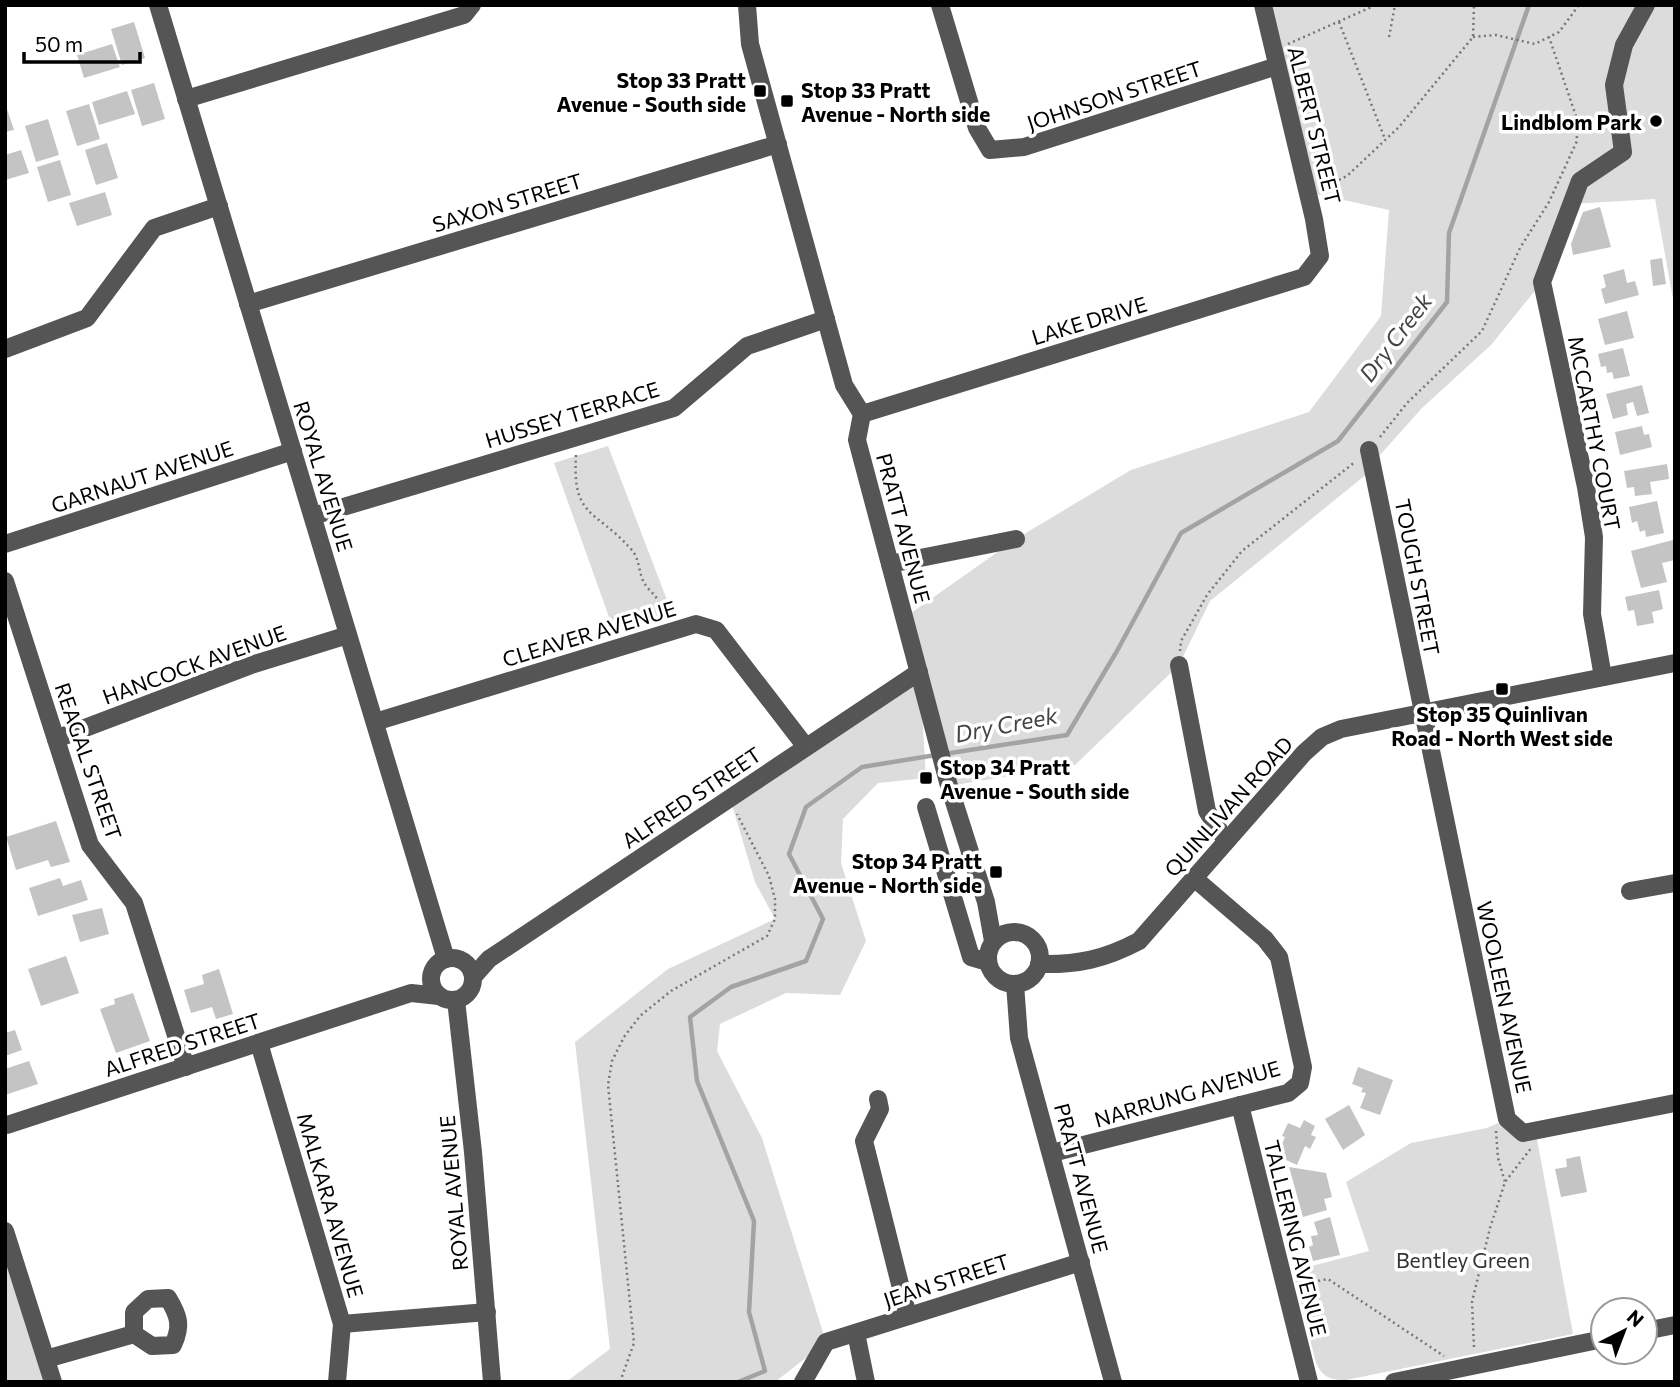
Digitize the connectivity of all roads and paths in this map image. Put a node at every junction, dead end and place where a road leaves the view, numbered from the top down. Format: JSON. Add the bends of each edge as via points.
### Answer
{"nodes":[{"id":1,"x":158,"y":5,"type":"edge"},
{"id":2,"x":472,"y":5,"type":"edge"},
{"id":3,"x":747,"y":5,"type":"edge"},
{"id":4,"x":940,"y":5,"type":"edge"},
{"id":5,"x":1263,"y":5,"type":"edge"},
{"id":6,"x":1376,"y":5,"type":"edge"},
{"id":7,"x":1395,"y":5,"type":"edge"},
{"id":8,"x":1474,"y":5,"type":"edge"},
{"id":9,"x":1579,"y":5,"type":"edge"},
{"id":10,"x":1647,"y":5,"type":"edge"},
{"id":11,"x":1339,"y":22,"type":"junction"},
{"id":12,"x":1389,"y":37,"type":"dead end"},
{"id":13,"x":1473,"y":37,"type":"junction"},
{"id":14,"x":1549,"y":37,"type":"junction"},
{"id":15,"x":1285,"y":45,"type":"dead end"},
{"id":16,"x":1277,"y":66,"type":"junction"},
{"id":17,"x":186,"y":99,"type":"junction"},
{"id":18,"x":1385,"y":139,"type":"junction"},
{"id":19,"x":778,"y":144,"type":"junction"},
{"id":20,"x":1307,"y":192,"type":"junction"},
{"id":21,"x":219,"y":206,"type":"junction"},
{"id":22,"x":1320,"y":256,"type":"joint"},
{"id":23,"x":248,"y":304,"type":"junction"},
{"id":24,"x":825,"y":319,"type":"junction"},
{"id":25,"x":5,"y":349,"type":"edge"},
{"id":26,"x":862,"y":414,"type":"junction"},
{"id":27,"x":572,"y":438,"type":"junction"},
{"id":28,"x":1369,"y":450,"type":"junction"},
{"id":29,"x":293,"y":451,"type":"junction"},
{"id":30,"x":313,"y":516,"type":"junction"},
{"id":31,"x":1016,"y":539,"type":"dead end"},
{"id":32,"x":5,"y":544,"type":"edge"},
{"id":33,"x":890,"y":564,"type":"junction"},
{"id":34,"x":5,"y":581,"type":"edge"},
{"id":35,"x":669,"y":632,"type":"junction"},
{"id":36,"x":348,"y":635,"type":"junction"},
{"id":37,"x":1675,"y":663,"type":"edge"},
{"id":38,"x":1179,"y":665,"type":"joint"},
{"id":39,"x":919,"y":672,"type":"junction"},
{"id":40,"x":1603,"y":677,"type":"junction"},
{"id":41,"x":1422,"y":713,"type":"junction"},
{"id":42,"x":375,"y":722,"type":"junction"},
{"id":43,"x":56,"y":739,"type":"junction"},
{"id":44,"x":806,"y":747,"type":"junction"},
{"id":45,"x":730,"y":798,"type":"junction"},
{"id":46,"x":926,"y":807,"type":"dead end"},
{"id":47,"x":1226,"y":842,"type":"junction"},
{"id":48,"x":1194,"y":878,"type":"junction"},
{"id":49,"x":1675,"y":883,"type":"edge"},
{"id":50,"x":1630,"y":891,"type":"dead end"},
{"id":51,"x":1000,"y":937,"type":"junction"},
{"id":52,"x":446,"y":959,"type":"junction"},
{"id":53,"x":988,"y":962,"type":"junction"},
{"id":54,"x":1039,"y":964,"type":"junction"},
{"id":55,"x":469,"y":970,"type":"junction"},
{"id":56,"x":432,"y":974,"type":"junction"},
{"id":57,"x":1015,"y":984,"type":"junction"},
{"id":58,"x":411,"y":993,"type":"junction"},
{"id":59,"x":447,"y":998,"type":"junction"},
{"id":60,"x":259,"y":1043,"type":"junction"},
{"id":61,"x":186,"y":1067,"type":"junction"},
{"id":62,"x":878,"y":1098,"type":"dead end"},
{"id":63,"x":1675,"y":1103,"type":"edge"},
{"id":64,"x":1240,"y":1105,"type":"junction"},
{"id":65,"x":6,"y":1125,"type":"edge"},
{"id":66,"x":1504,"y":1135,"type":"dead end"},
{"id":67,"x":1524,"y":1142,"type":"dead end"},
{"id":68,"x":1052,"y":1153,"type":"junction"},
{"id":69,"x":1506,"y":1182,"type":"junction"},
{"id":70,"x":5,"y":1231,"type":"edge"},
{"id":71,"x":1081,"y":1262,"type":"junction"},
{"id":72,"x":1285,"y":1288,"type":"junction"},
{"id":73,"x":487,"y":1312,"type":"junction"},
{"id":74,"x":908,"y":1316,"type":"junction"},
{"id":75,"x":342,"y":1324,"type":"junction"},
{"id":76,"x":856,"y":1333,"type":"junction"},
{"id":77,"x":134,"y":1334,"type":"dead end"},
{"id":78,"x":1589,"y":1342,"type":"edge"},
{"id":79,"x":1446,"y":1357,"type":"dead end"},
{"id":80,"x":46,"y":1359,"type":"junction"},
{"id":81,"x":1477,"y":1365,"type":"junction"},
{"id":82,"x":54,"y":1382,"type":"edge"},
{"id":83,"x":337,"y":1382,"type":"edge"},
{"id":84,"x":492,"y":1382,"type":"edge"},
{"id":85,"x":620,"y":1382,"type":"edge"},
{"id":86,"x":803,"y":1382,"type":"edge"},
{"id":87,"x":866,"y":1382,"type":"edge"},
{"id":88,"x":1113,"y":1382,"type":"edge"},
{"id":89,"x":1309,"y":1382,"type":"edge"},
{"id":90,"x":1394,"y":1382,"type":"edge"}],
"edges":[{"from":1,"to":17,"type":"street","name":"ROYAL AVENUE"},
{"from":2,"to":17,"type":"street","via":[[464,15]]},
{"from":3,"to":19,"type":"street","via":[[750,44]]},
{"from":4,"to":16,"type":"street","name":"JOHNSON STREET","via":[[977,128],[990,150],[1024,147]]},
{"from":5,"to":16,"type":"street","name":"ALBERT STREET"},
{"from":6,"to":11,"type":"path"},
{"from":7,"to":12,"type":"path"},
{"from":8,"to":13,"type":"path"},
{"from":9,"to":14,"type":"path","via":[[1559,32]]},
{"from":10,"to":40,"type":"street","name":"MCCARTHY COURT","via":[[1624,45],[1614,85],[1623,152],[1580,181],[1542,282],[1587,488],[1594,537],[1592,614]]},
{"from":11,"to":15,"type":"path"},
{"from":11,"to":18,"type":"path"},
{"from":13,"to":14,"type":"path","via":[[1496,34],[1535,44]]},
{"from":13,"to":18,"type":"path"},
{"from":14,"to":28,"type":"path","via":[[1576,116],[1577,141],[1482,331],[1407,403]]},
{"from":16,"to":20,"type":"street","name":"ALBERT STREET"},
{"from":17,"to":21,"type":"street","name":"ROYAL AVENUE"},
{"from":18,"to":20,"type":"path","via":[[1347,176]]},
{"from":19,"to":23,"type":"street","name":"SAXON STREET"},
{"from":19,"to":24,"type":"street"},
{"from":20,"to":22,"type":"street","name":"ALBERT STREET"},
{"from":21,"to":23,"type":"street","name":"ROYAL AVENUE"},
{"from":21,"to":25,"type":"street","via":[[154,228],[87,318]]},
{"from":22,"to":26,"type":"street","name":"LAKE DRIVE","via":[[1304,277]]},
{"from":23,"to":29,"type":"street","name":"ROYAL AVENUE"},
{"from":24,"to":26,"type":"street","via":[[844,385]]},
{"from":24,"to":27,"type":"street","name":"HUSSEY TERRACE","via":[[747,346],[674,408]]},
{"from":26,"to":33,"type":"street","name":"PRATT AVENUE","via":[[857,440]]},
{"from":27,"to":30,"type":"street","name":"HUSSEY TERRACE"},
{"from":27,"to":35,"type":"path","via":[[580,498],[592,516],[638,558],[642,580],[656,597]]},
{"from":28,"to":38,"type":"path","via":[[1242,551],[1181,640]]},
{"from":28,"to":41,"type":"street","name":"TOUGH STREET"},
{"from":29,"to":30,"type":"street","name":"ROYAL AVENUE"},
{"from":29,"to":32,"type":"street","name":"GARNAUT AVENUE"},
{"from":30,"to":36,"type":"street","name":"ROYAL AVENUE"},
{"from":31,"to":33,"type":"street"},
{"from":33,"to":39,"type":"street","name":"PRATT AVENUE"},
{"from":34,"to":43,"type":"street","name":"REAGAL STREET"},
{"from":35,"to":42,"type":"street","name":"CLEAVER AVENUE"},
{"from":35,"to":44,"type":"street","name":"CLEAVER AVENUE","via":[[696,624],[716,630]]},
{"from":36,"to":42,"type":"street","name":"ROYAL AVENUE"},
{"from":36,"to":43,"type":"street","name":"HANCOCK AVENUE","via":[[251,665]]},
{"from":37,"to":40,"type":"street","name":"QUINLIVAN ROAD"},
{"from":38,"to":47,"type":"street","via":[[1207,811]]},
{"from":39,"to":44,"type":"street","name":"ALFRED STREET"},
{"from":39,"to":51,"type":"street","name":"PRATT AVENUE","via":[[949,786]]},
{"from":40,"to":41,"type":"street","name":"QUINLIVAN ROAD"},
{"from":41,"to":47,"type":"street","name":"QUINLIVAN ROAD","via":[[1322,737]]},
{"from":41,"to":63,"type":"street","name":"WOOLEEN AVENUE","via":[[1507,1119],[1523,1133]]},
{"from":42,"to":52,"type":"street","name":"ROYAL AVENUE"},
{"from":43,"to":61,"type":"street","name":"REAGAL STREET","via":[[90,845],[134,903]]},
{"from":44,"to":45,"type":"street","name":"ALFRED STREET"},
{"from":45,"to":55,"type":"street","name":"ALFRED STREET"},
{"from":45,"to":85,"type":"path","via":[[769,876],[775,919],[767,936],[671,991],[640,1016],[612,1061],[608,1084],[634,1343]]},
{"from":46,"to":53,"type":"street","via":[[971,957]]},
{"from":47,"to":48,"type":"street","name":"QUINLIVAN ROAD"},
{"from":48,"to":54,"type":"street","name":"QUINLIVAN ROAD","via":[[1139,941],[1114,954],[1070,965]]},
{"from":48,"to":64,"type":"street","name":"NARRUNG AVENUE","via":[[1265,939],[1279,957],[1303,1067],[1300,1083],[1288,1093]]},
{"from":49,"to":50,"type":"street"},
{"from":51,"to":53,"type":"street","via":[[989,950]]},
{"from":51,"to":54,"type":"street","via":[[1012,932],[1027,935],[1037,945]]},
{"from":52,"to":55,"type":"street","via":[[456,959]]},
{"from":52,"to":56,"type":"street"},
{"from":53,"to":57,"type":"street","via":[[997,978]]},
{"from":54,"to":57,"type":"street","via":[[1028,979]]},
{"from":55,"to":59,"type":"street","via":[[470,990]]},
{"from":56,"to":58,"type":"street","name":"ALFRED STREET"},
{"from":56,"to":59,"type":"street","via":[[432,987]]},
{"from":57,"to":68,"type":"street","name":"PRATT AVENUE","via":[[1019,1038]]},
{"from":58,"to":59,"type":"street","name":"ALFRED STREET"},
{"from":58,"to":60,"type":"street","name":"ALFRED STREET"},
{"from":59,"to":73,"type":"street","name":"ROYAL AVENUE","via":[[474,1152]]},
{"from":60,"to":61,"type":"street","name":"ALFRED STREET"},
{"from":60,"to":75,"type":"street","name":"MALKARA AVENUE"},
{"from":61,"to":65,"type":"street","name":"ALFRED STREET"},
{"from":62,"to":74,"type":"street","via":[[880,1109],[864,1142]]},
{"from":64,"to":68,"type":"street","name":"NARRUNG AVENUE"},
{"from":64,"to":72,"type":"street","name":"TALLERING AVENUE"},
{"from":66,"to":69,"type":"path","via":[[1496,1130],[1497,1158]]},
{"from":67,"to":69,"type":"path","via":[[1536,1142]]},
{"from":68,"to":71,"type":"street","name":"PRATT AVENUE"},
{"from":69,"to":81,"type":"path","via":[[1475,1287],[1472,1316]]},
{"from":70,"to":80,"type":"street"},
{"from":71,"to":74,"type":"street","name":"JEAN STREET"},
{"from":71,"to":88,"type":"street","name":"PRATT AVENUE"},
{"from":72,"to":79,"type":"path","via":[[1328,1279]]},
{"from":72,"to":89,"type":"street","name":"TALLERING AVENUE"},
{"from":73,"to":75,"type":"street"},
{"from":73,"to":84,"type":"street","name":"ROYAL AVENUE"},
{"from":74,"to":76,"type":"street","name":"JEAN STREET"},
{"from":75,"to":83,"type":"street","name":"MALKARA AVENUE"},
{"from":76,"to":86,"type":"street","name":"JEAN STREET","via":[[826,1342]]},
{"from":76,"to":87,"type":"street"},
{"from":77,"to":80,"type":"street"},
{"from":78,"to":81,"type":"street"},
{"from":80,"to":82,"type":"street"},
{"from":81,"to":90,"type":"street"}]}
